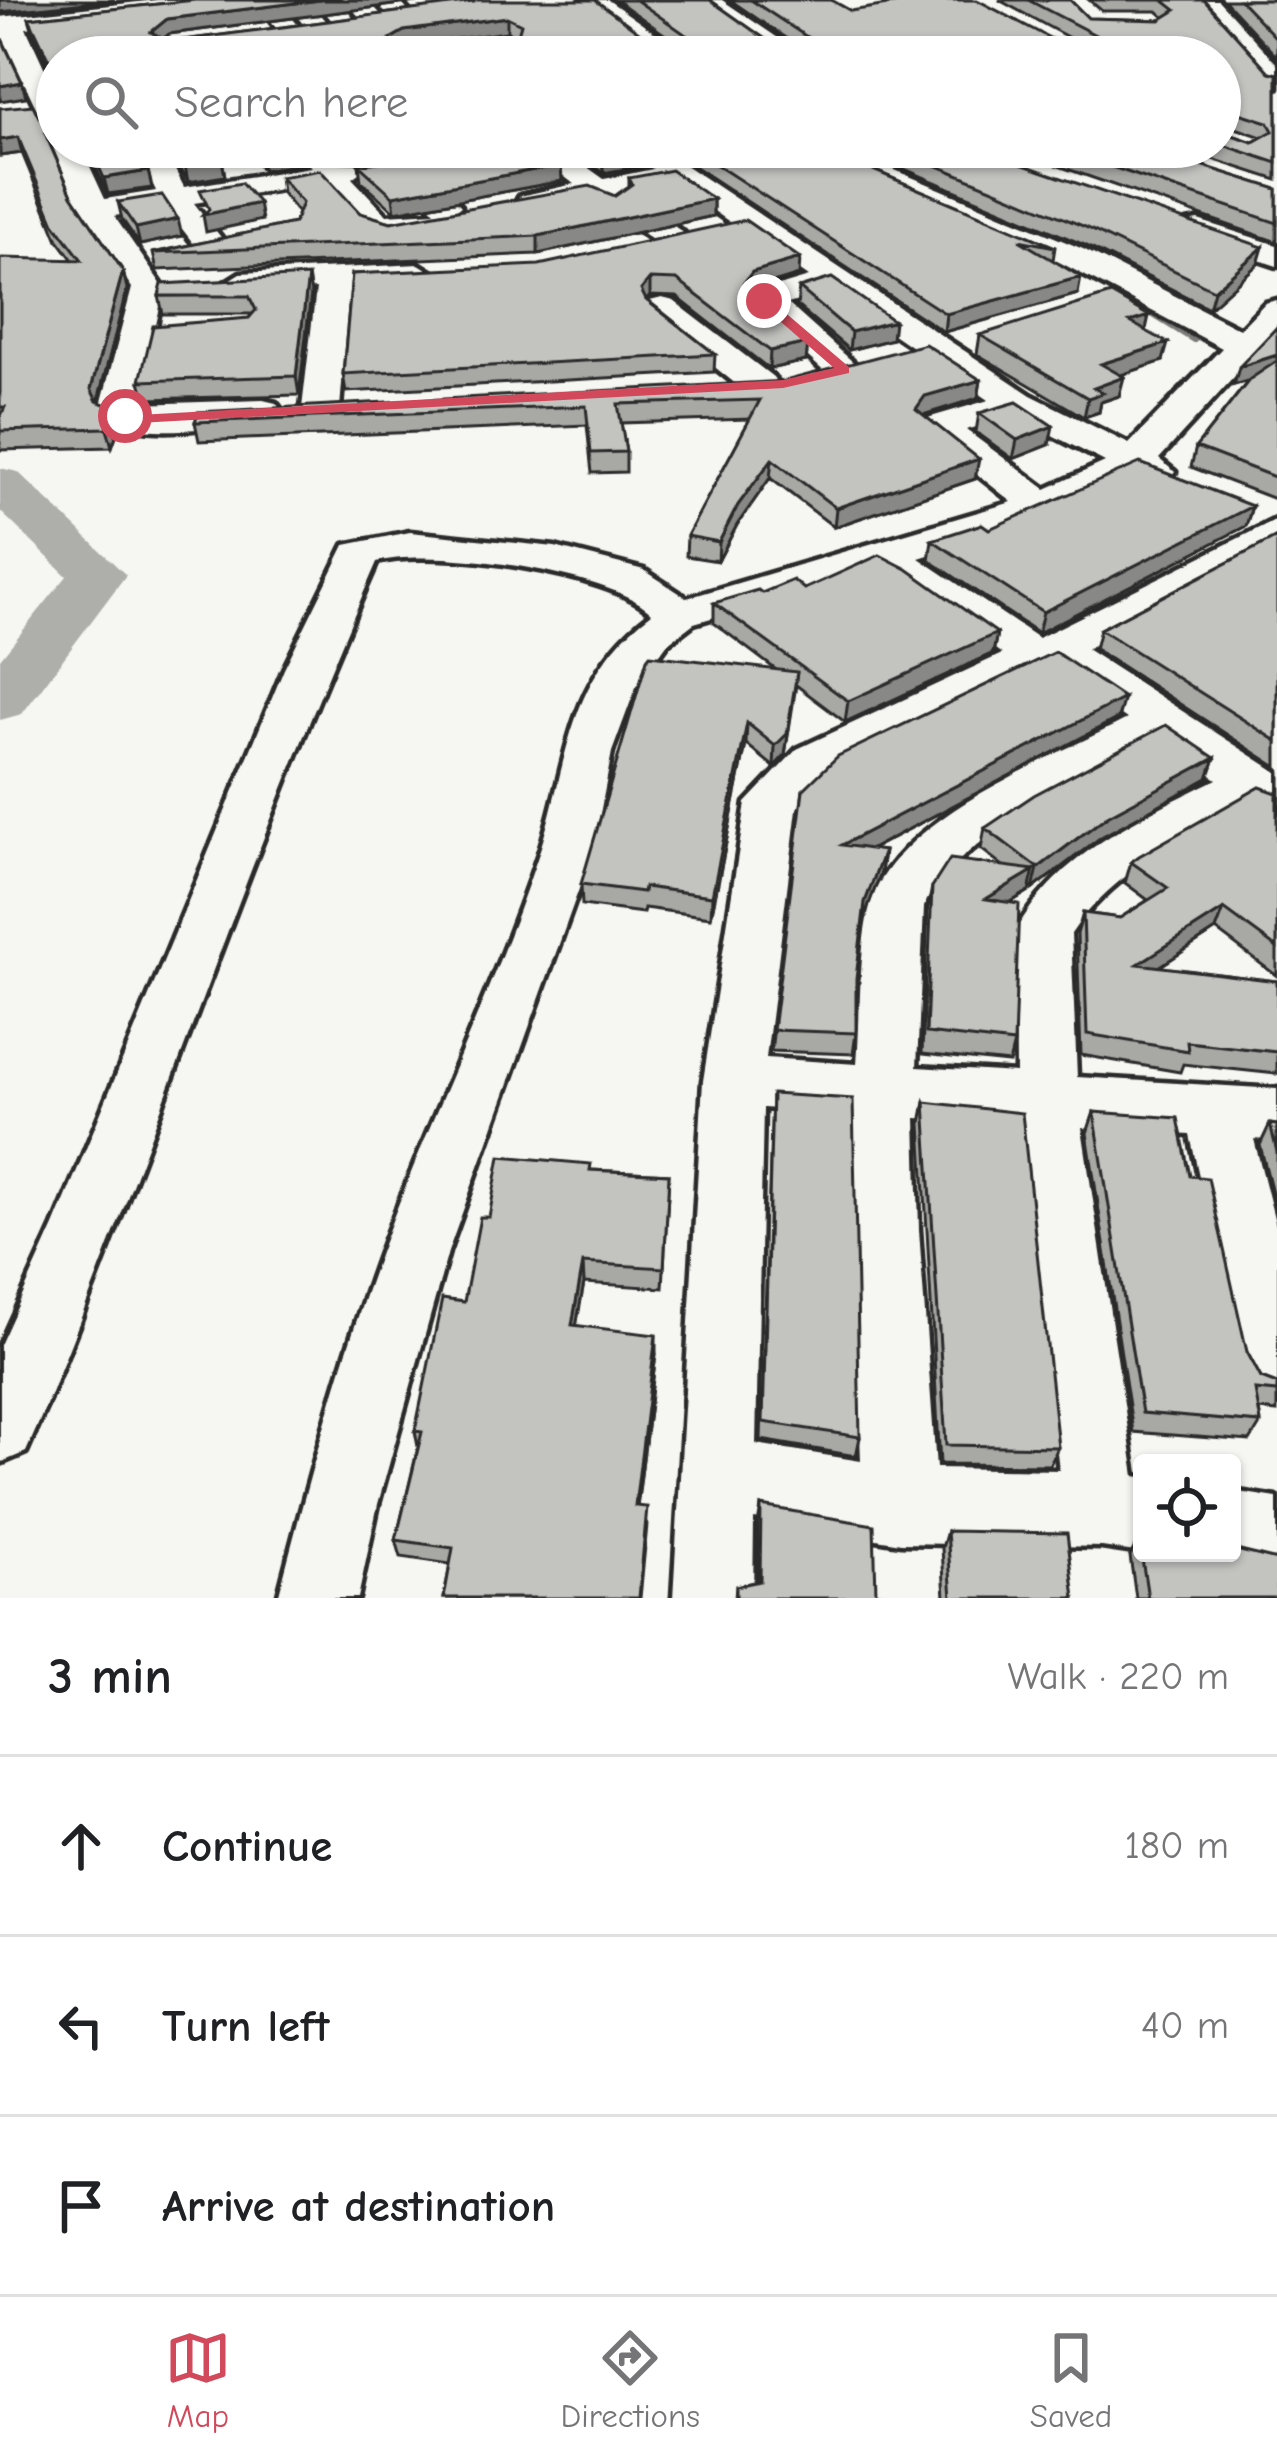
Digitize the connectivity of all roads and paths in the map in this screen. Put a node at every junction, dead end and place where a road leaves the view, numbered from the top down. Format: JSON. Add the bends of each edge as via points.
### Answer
{"nodes":[{"id":1,"x":265,"y":0,"type":"edge"},
{"id":2,"x":325,"y":0,"type":"edge"},
{"id":3,"x":593,"y":0,"type":"edge"},
{"id":4,"x":706,"y":0,"type":"edge"},
{"id":5,"x":1206,"y":0,"type":"edge"},
{"id":6,"x":197,"y":6,"type":"edge"},
{"id":7,"x":430,"y":8,"type":"edge"},
{"id":8,"x":346,"y":23,"type":"junction"},
{"id":9,"x":742,"y":24,"type":"junction"},
{"id":10,"x":6,"y":25,"type":"edge"},
{"id":11,"x":290,"y":31,"type":"junction"},
{"id":12,"x":260,"y":36,"type":"edge"},
{"id":13,"x":294,"y":36,"type":"edge"},
{"id":14,"x":358,"y":36,"type":"edge"},
{"id":15,"x":446,"y":36,"type":"edge"},
{"id":16,"x":487,"y":36,"type":"edge"},
{"id":17,"x":646,"y":36,"type":"edge"},
{"id":18,"x":654,"y":36,"type":"edge"},
{"id":19,"x":761,"y":36,"type":"edge"},
{"id":20,"x":1240,"y":36,"type":"edge"},
{"id":21,"x":1241,"y":37,"type":"edge"},
{"id":22,"x":29,"y":63,"type":"junction"},
{"id":23,"x":0,"y":67,"type":"edge"},
{"id":24,"x":1241,"y":69,"type":"edge"},
{"id":25,"x":1274,"y":71,"type":"edge"},
{"id":26,"x":36,"y":78,"type":"edge"},
{"id":27,"x":16,"y":111,"type":"edge"},
{"id":28,"x":36,"y":119,"type":"edge"},
{"id":29,"x":77,"y":168,"type":"edge"},
{"id":30,"x":160,"y":168,"type":"edge"},
{"id":31,"x":240,"y":168,"type":"edge"},
{"id":32,"x":325,"y":168,"type":"edge"},
{"id":33,"x":346,"y":168,"type":"edge"},
{"id":34,"x":414,"y":168,"type":"edge"},
{"id":35,"x":568,"y":168,"type":"edge"},
{"id":36,"x":669,"y":168,"type":"edge"},
{"id":37,"x":865,"y":168,"type":"edge"},
{"id":38,"x":329,"y":173,"type":"junction"},
{"id":39,"x":676,"y":173,"type":"junction"},
{"id":40,"x":254,"y":185,"type":"junction"},
{"id":41,"x":596,"y":189,"type":"junction"},
{"id":42,"x":175,"y":197,"type":"junction"},
{"id":43,"x":95,"y":210,"type":"junction"},
{"id":44,"x":276,"y":212,"type":"dead end"},
{"id":45,"x":477,"y":212,"type":"junction"},
{"id":46,"x":1161,"y":216,"type":"edge"},
{"id":47,"x":750,"y":222,"type":"junction"},
{"id":48,"x":673,"y":240,"type":"junction"},
{"id":49,"x":632,"y":250,"type":"edge"},
{"id":50,"x":1277,"y":256,"type":"edge"},
{"id":51,"x":157,"y":269,"type":"junction"},
{"id":52,"x":448,"y":273,"type":"edge"},
{"id":53,"x":334,"y":278,"type":"junction"},
{"id":54,"x":836,"y":279,"type":"junction"},
{"id":55,"x":218,"y":284,"type":"edge"},
{"id":56,"x":662,"y":308,"type":"edge"},
{"id":57,"x":1277,"y":310,"type":"edge"},
{"id":58,"x":179,"y":329,"type":"edge"},
{"id":59,"x":141,"y":330,"type":"junction"},
{"id":60,"x":974,"y":339,"type":"dead end"},
{"id":61,"x":1245,"y":346,"type":"junction"},
{"id":62,"x":933,"y":347,"type":"junction"},
{"id":63,"x":844,"y":370,"type":"junction"},
{"id":64,"x":760,"y":385,"type":"junction"},
{"id":65,"x":713,"y":387,"type":"edge"},
{"id":66,"x":1018,"y":404,"type":"junction"},
{"id":67,"x":368,"y":405,"type":"edge"},
{"id":68,"x":321,"y":408,"type":"junction"},
{"id":69,"x":1133,"y":464,"type":"junction"},
{"id":70,"x":1195,"y":487,"type":"edge"},
{"id":71,"x":1043,"y":506,"type":"junction"},
{"id":72,"x":1256,"y":516,"type":"edge"},
{"id":73,"x":1277,"y":518,"type":"edge"},
{"id":74,"x":884,"y":556,"type":"junction"},
{"id":75,"x":678,"y":614,"type":"junction"},
{"id":76,"x":1044,"y":652,"type":"junction"},
{"id":77,"x":1162,"y":720,"type":"junction"},
{"id":78,"x":1266,"y":788,"type":"edge"},
{"id":79,"x":733,"y":1081,"type":"junction"},
{"id":80,"x":885,"y":1092,"type":"junction"},
{"id":81,"x":1047,"y":1100,"type":"junction"},
{"id":82,"x":1247,"y":1113,"type":"edge"},
{"id":83,"x":1277,"y":1369,"type":"edge"},
{"id":84,"x":0,"y":1427,"type":"edge"},
{"id":85,"x":718,"y":1475,"type":"junction"},
{"id":86,"x":901,"y":1504,"type":"junction"},
{"id":87,"x":1122,"y":1512,"type":"edge"},
{"id":88,"x":1241,"y":1531,"type":"edge"},
{"id":89,"x":1277,"y":1537,"type":"edge"},
{"id":90,"x":318,"y":1598,"type":"edge"},
{"id":91,"x":713,"y":1598,"type":"edge"}],
"edges":[{"from":1,"to":11,"type":"street"},
{"from":2,"to":8,"type":"street"},
{"from":3,"to":17,"type":"street"},
{"from":4,"to":9,"type":"street"},
{"from":5,"to":20,"type":"street"},
{"from":6,"to":10,"type":"street","via":[[150,18]]},
{"from":7,"to":8,"type":"street"},
{"from":7,"to":15,"type":"street"},
{"from":7,"to":16,"type":"street"},
{"from":8,"to":11,"type":"street"},
{"from":8,"to":14,"type":"street"},
{"from":9,"to":18,"type":"street"},
{"from":9,"to":19,"type":"street"},
{"from":10,"to":22,"type":"street"},
{"from":11,"to":12,"type":"street"},
{"from":11,"to":13,"type":"street"},
{"from":21,"to":25,"type":"street"},
{"from":22,"to":23,"type":"street"},
{"from":22,"to":26,"type":"street"},
{"from":24,"to":25,"type":"street"},
{"from":27,"to":28,"type":"street"},
{"from":29,"to":43,"type":"street"},
{"from":30,"to":42,"type":"street"},
{"from":31,"to":40,"type":"street"},
{"from":32,"to":38,"type":"street"},
{"from":33,"to":38,"type":"street"},
{"from":34,"to":45,"type":"street"},
{"from":35,"to":41,"type":"street"},
{"from":36,"to":39,"type":"street"},
{"from":37,"to":61,"type":"street","via":[[1072,256]]},
{"from":38,"to":40,"type":"street"},
{"from":38,"to":45,"type":"street","via":[[383,224]]},
{"from":39,"to":41,"type":"street"},
{"from":39,"to":47,"type":"street"},
{"from":40,"to":42,"type":"street"},
{"from":40,"to":44,"type":"street"},
{"from":41,"to":45,"type":"street"},
{"from":41,"to":48,"type":"street"},
{"from":42,"to":43,"type":"street"},
{"from":42,"to":51,"type":"street","via":[[222,243]]},
{"from":43,"to":51,"type":"street"},
{"from":46,"to":50,"type":"street"},
{"from":47,"to":48,"type":"street"},
{"from":47,"to":54,"type":"street"},
{"from":48,"to":49,"type":"street"},
{"from":51,"to":59,"type":"street"},
{"from":52,"to":53,"type":"street"},
{"from":53,"to":55,"type":"street"},
{"from":53,"to":68,"type":"street"},
{"from":54,"to":62,"type":"street"},
{"from":54,"to":63,"type":"street","via":[[764,301]]},
{"from":56,"to":64,"type":"street"},
{"from":57,"to":61,"type":"street"},
{"from":58,"to":59,"type":"street"},
{"from":59,"to":68,"type":"street","via":[[118,409],[125,416]]},
{"from":60,"to":62,"type":"street"},
{"from":61,"to":69,"type":"street"},
{"from":62,"to":63,"type":"street"},
{"from":62,"to":66,"type":"street"},
{"from":63,"to":64,"type":"street"},
{"from":64,"to":65,"type":"street"},
{"from":66,"to":69,"type":"street"},
{"from":66,"to":71,"type":"street","via":[[937,427]]},
{"from":67,"to":68,"type":"street"},
{"from":69,"to":70,"type":"street"},
{"from":69,"to":71,"type":"street"},
{"from":71,"to":74,"type":"street"},
{"from":72,"to":73,"type":"street"},
{"from":72,"to":76,"type":"street"},
{"from":74,"to":75,"type":"street"},
{"from":74,"to":76,"type":"street"},
{"from":75,"to":84,"type":"street","via":[[665,595],[588,567],[393,544],[359,554]]},
{"from":75,"to":90,"type":"street","via":[[645,638],[609,693],[567,850],[414,1252]]},
{"from":76,"to":77,"type":"street"},
{"from":76,"to":79,"type":"street","via":[[814,761],[772,803]]},
{"from":77,"to":78,"type":"street"},
{"from":77,"to":80,"type":"street","via":[[949,836],[910,874],[897,908]]},
{"from":78,"to":81,"type":"street","via":[[1095,872],[1056,909],[1043,932]]},
{"from":79,"to":80,"type":"street"},
{"from":79,"to":85,"type":"street"},
{"from":80,"to":81,"type":"street"},
{"from":80,"to":86,"type":"street"},
{"from":81,"to":82,"type":"street"},
{"from":81,"to":87,"type":"street"},
{"from":82,"to":83,"type":"street"},
{"from":85,"to":86,"type":"street"},
{"from":85,"to":91,"type":"street"},
{"from":86,"to":87,"type":"street"},
{"from":88,"to":89,"type":"street"}]}
